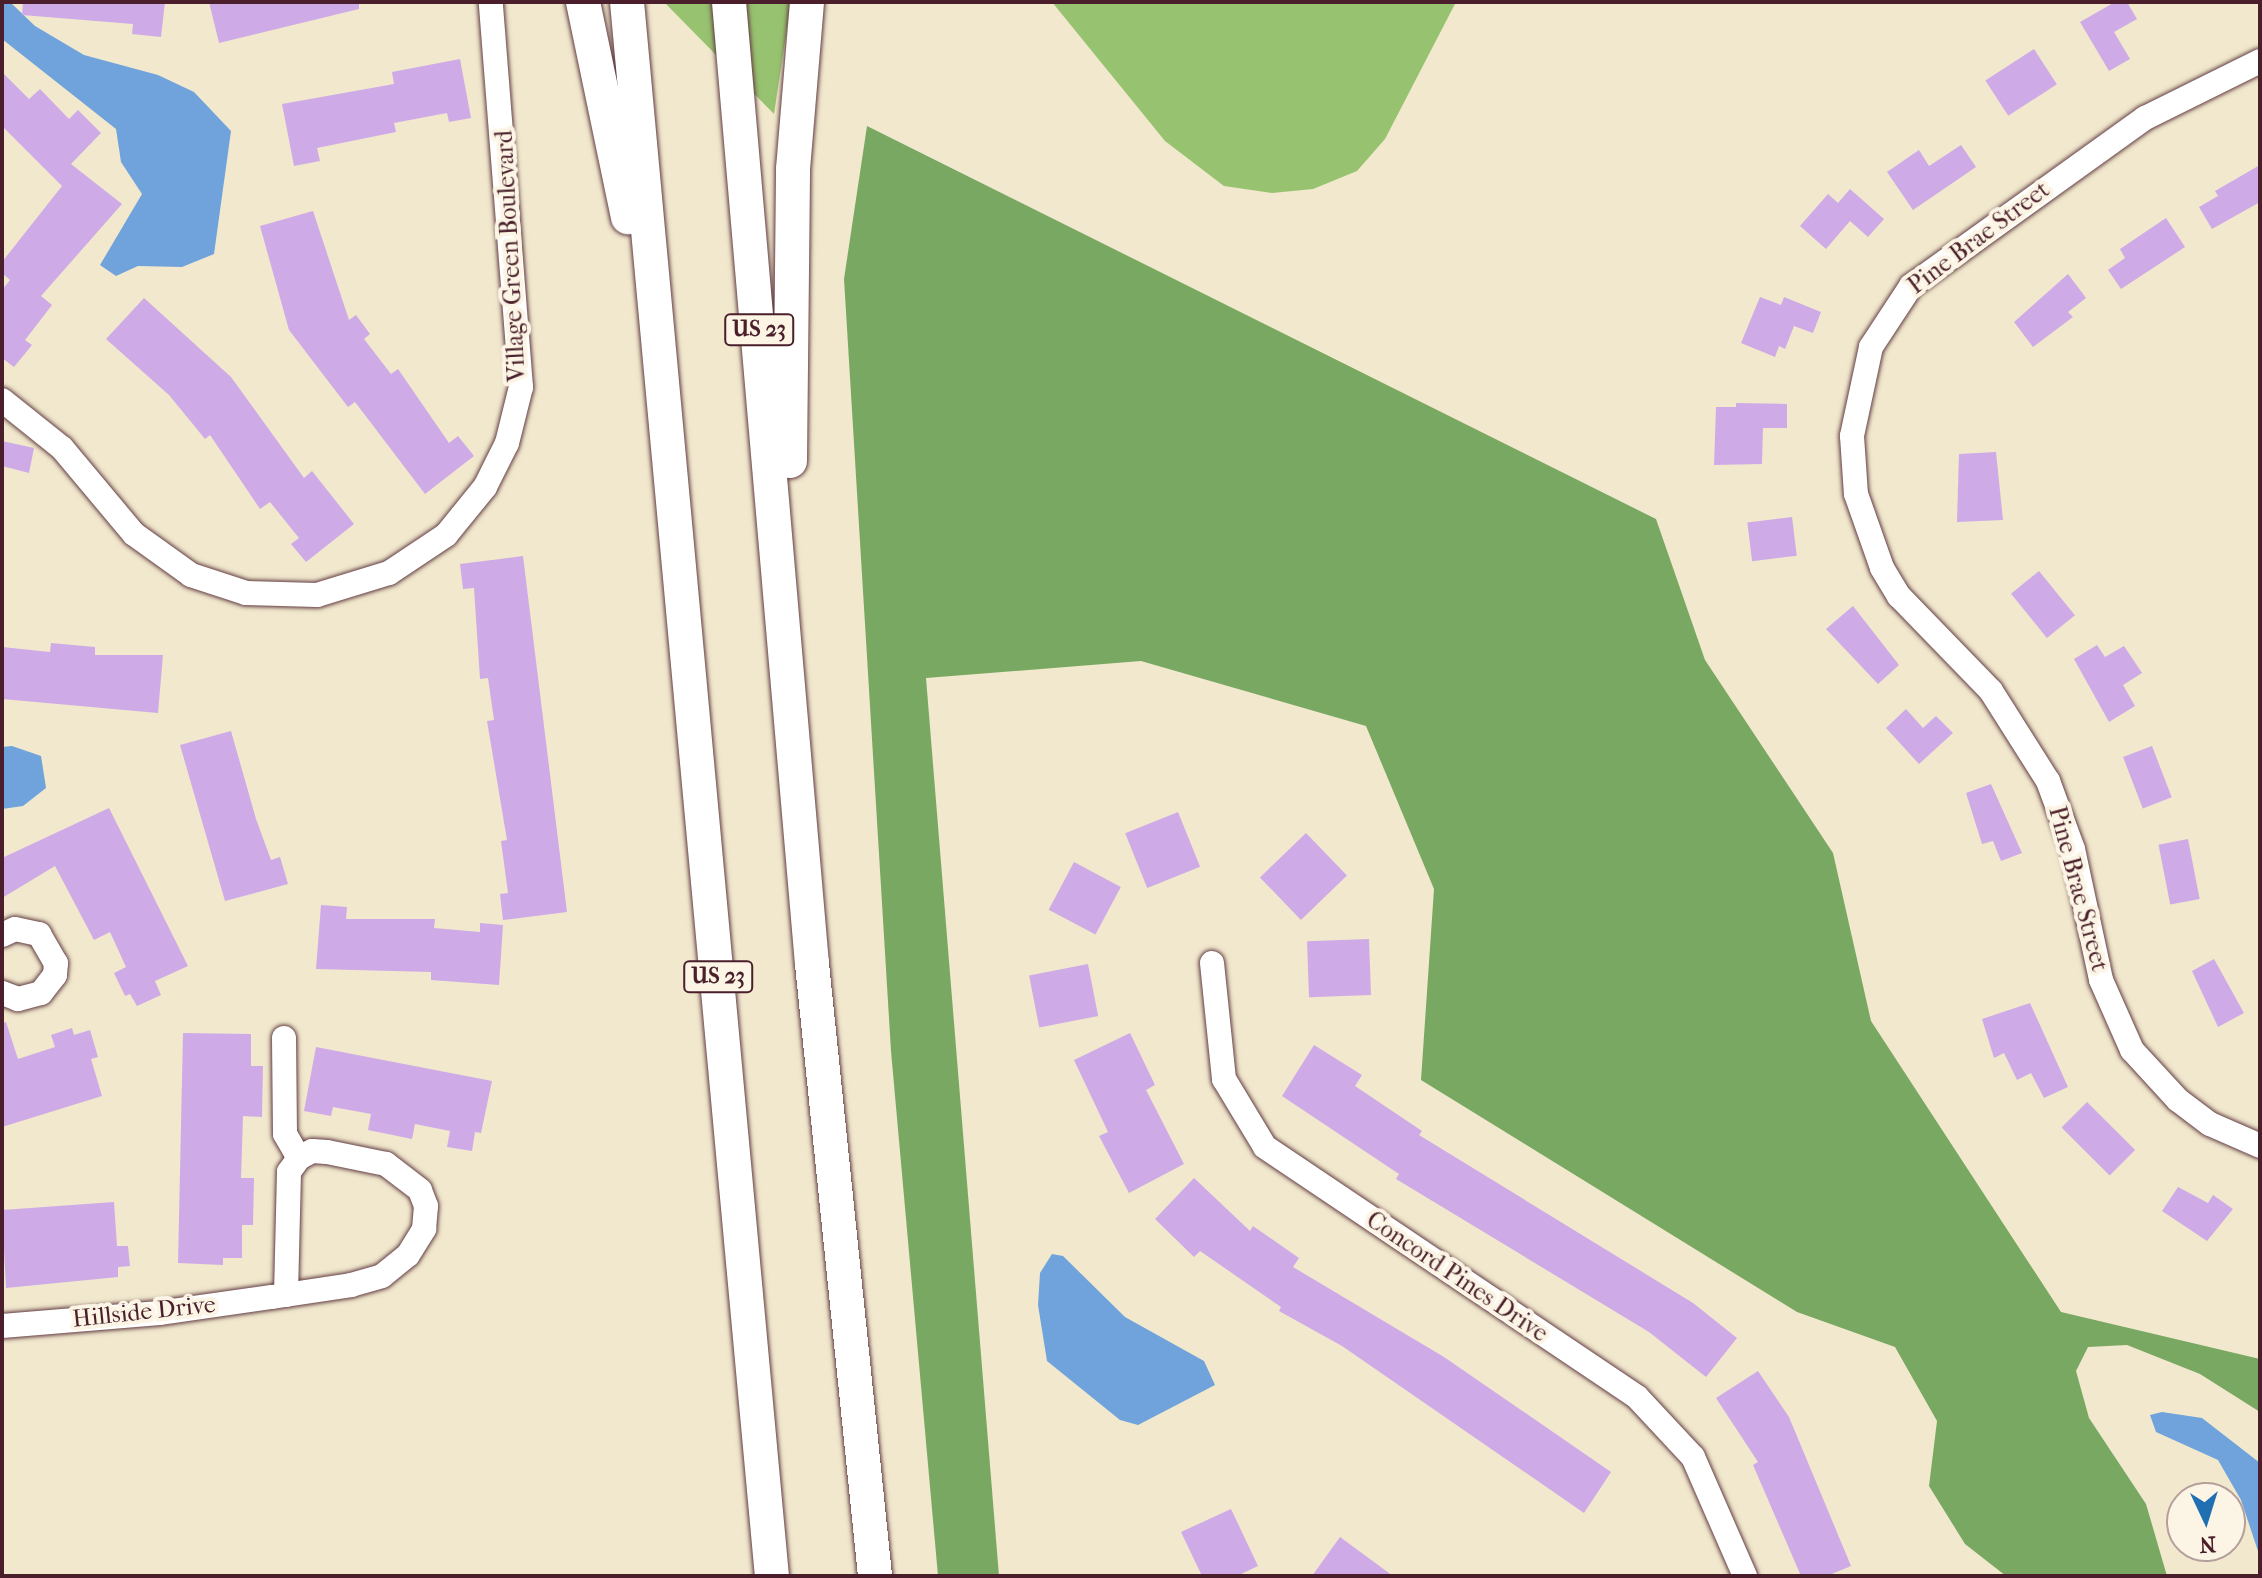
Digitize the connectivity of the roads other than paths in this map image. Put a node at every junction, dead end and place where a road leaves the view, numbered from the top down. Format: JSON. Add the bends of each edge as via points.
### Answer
{"nodes":[{"id":1,"x":491,"y":2,"type":"edge"},
{"id":2,"x":583,"y":2,"type":"edge"},
{"id":3,"x":627,"y":2,"type":"edge"},
{"id":4,"x":729,"y":2,"type":"edge"},
{"id":5,"x":807,"y":2,"type":"edge"},
{"id":6,"x":2260,"y":61,"type":"edge"},
{"id":7,"x":661,"y":378,"type":"junction"},
{"id":8,"x":2,"y":400,"type":"edge"},
{"id":9,"x":789,"y":657,"type":"junction"},
{"id":10,"x":2,"y":935,"type":"edge"},
{"id":11,"x":1212,"y":963,"type":"dead end"},
{"id":12,"x":2,"y":993,"type":"edge"},
{"id":13,"x":284,"y":1038,"type":"dead end"},
{"id":14,"x":2260,"y":1146,"type":"edge"},
{"id":15,"x":299,"y":1158,"type":"junction"},
{"id":16,"x":286,"y":1295,"type":"junction"},
{"id":17,"x":2,"y":1326,"type":"edge"},
{"id":18,"x":772,"y":1576,"type":"edge"},
{"id":19,"x":875,"y":1576,"type":"edge"},
{"id":20,"x":1745,"y":1576,"type":"edge"}],
"edges":[{"from":1,"to":8,"type":"street","name":"Village Green Boulevard","via":[[521,387],[507,443],[485,487],[446,535],[389,573],[317,595],[246,593],[191,575],[134,534],[62,448]]},
{"from":2,"to":7,"type":"highway"},
{"from":3,"to":7,"type":"highway","number":"US 23"},
{"from":4,"to":9,"type":"highway","number":"US 23"},
{"from":5,"to":9,"type":"highway","via":[[793,169]]},
{"from":6,"to":14,"type":"street","name":"Pine Brae Street","via":[[2145,118],[1911,286],[1871,347],[1852,436],[1856,494],[1882,568],[1899,596],[1991,691],[2048,781],[2073,849],[2101,980],[2132,1050],[2178,1100],[2210,1124]]},
{"from":7,"to":18,"type":"highway","number":"US 23"},
{"from":9,"to":19,"type":"highway","number":"US 23","via":[[812,964]]},
{"from":10,"to":12,"type":"street","via":[[15,929],[39,934],[56,963],[55,975],[41,993],[18,999]]},
{"from":11,"to":20,"type":"street","name":"Concord Pines Drive","via":[[1224,1079],[1265,1147],[1637,1397],[1693,1457]]},
{"from":13,"to":15,"type":"street","via":[[285,1134]]},
{"from":15,"to":16,"type":"street","via":[[289,1172]]},
{"from":15,"to":16,"type":"street","name":"Hillside Drive","via":[[327,1152],[386,1164],[404,1174],[426,1206],[424,1229],[408,1255],[382,1276]]},
{"from":16,"to":17,"type":"street","name":"Hillside Drive","via":[[159,1313]]}]}
